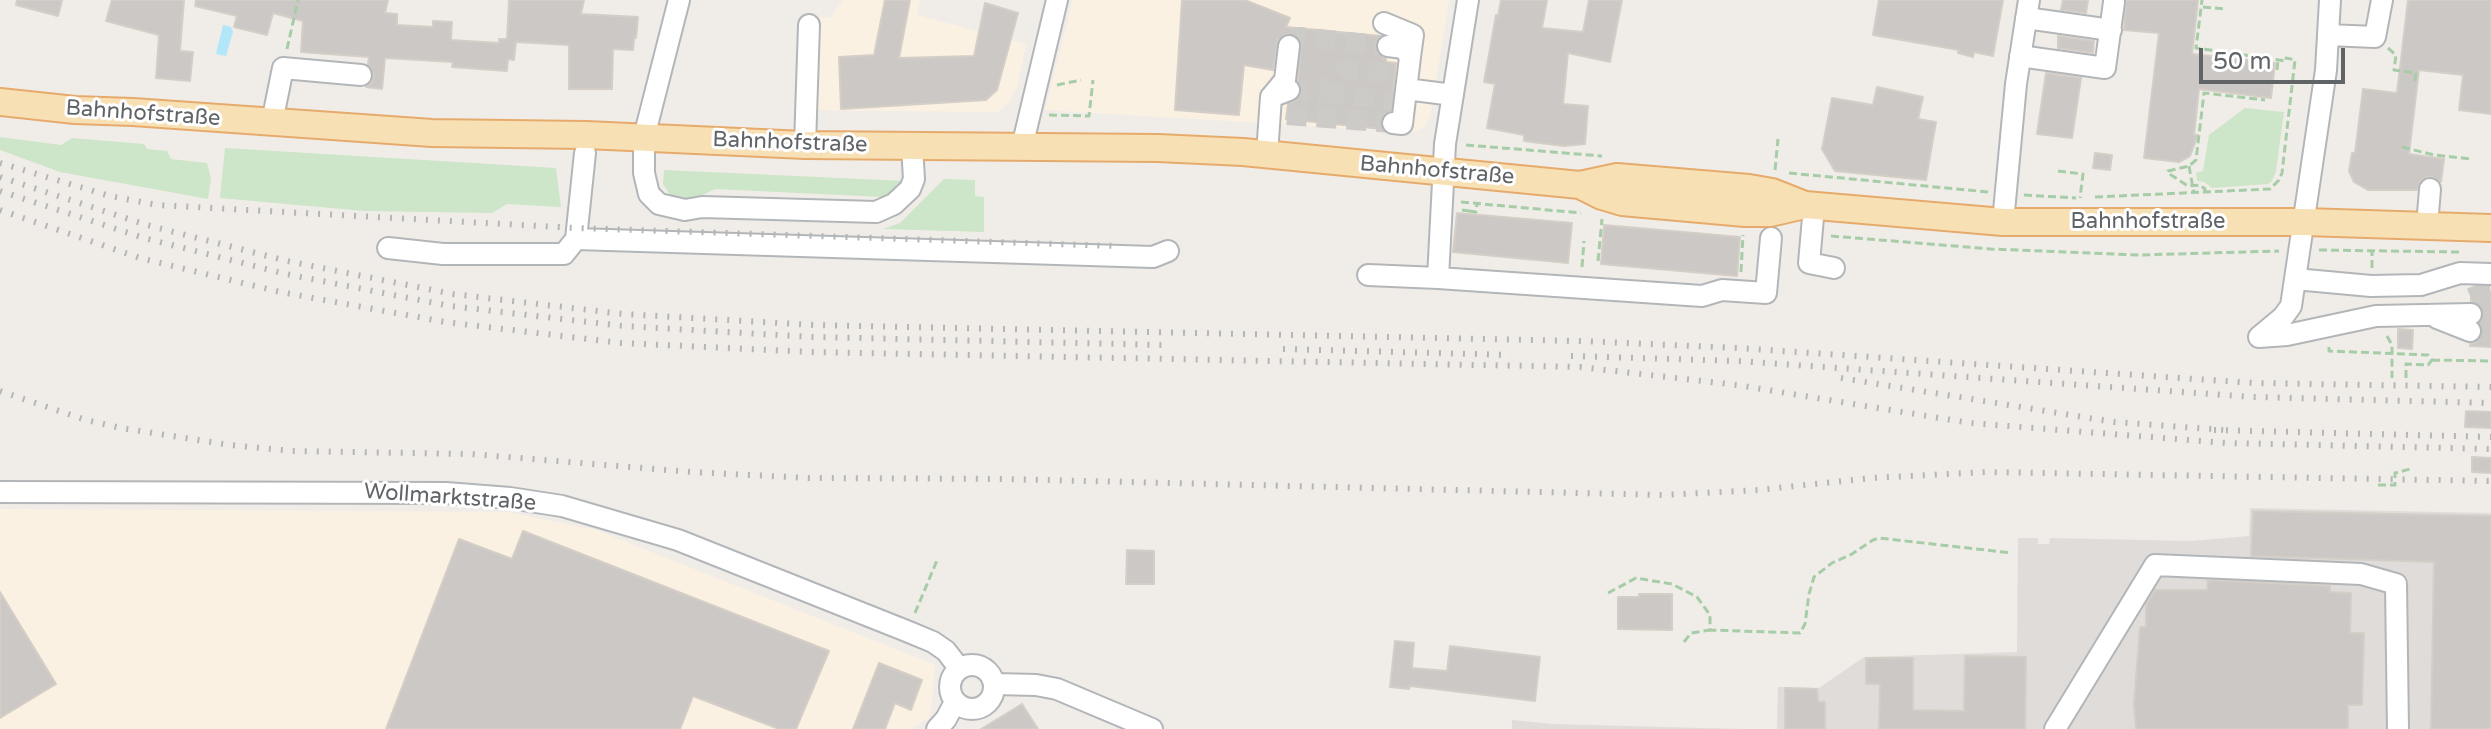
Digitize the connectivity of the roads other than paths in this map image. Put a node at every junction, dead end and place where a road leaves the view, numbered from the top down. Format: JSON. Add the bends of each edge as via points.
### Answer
{"nodes":[{"id":1,"x":679,"y":0,"type":"edge"},
{"id":2,"x":1057,"y":0,"type":"edge"},
{"id":3,"x":1468,"y":0,"type":"edge"},
{"id":4,"x":2330,"y":0,"type":"edge"},
{"id":5,"x":2382,"y":0,"type":"edge"},
{"id":6,"x":2114,"y":2,"type":"edge"},
{"id":7,"x":2028,"y":9,"type":"edge"},
{"id":8,"x":1384,"y":23,"type":"tunnel mouth"},
{"id":9,"x":809,"y":25,"type":"dead end"},
{"id":10,"x":2111,"y":30,"type":"junction"},
{"id":11,"x":2328,"y":35,"type":"junction"},
{"id":12,"x":1289,"y":46,"type":"dead end"},
{"id":13,"x":2020,"y":60,"type":"junction"},
{"id":14,"x":1402,"y":74,"type":"junction"},
{"id":15,"x":361,"y":75,"type":"dead end"},
{"id":16,"x":2090,"y":87,"type":"dead end"},
{"id":17,"x":1453,"y":95,"type":"junction"},
{"id":18,"x":0,"y":102,"type":"edge"},
{"id":19,"x":272,"y":122,"type":"junction"},
{"id":20,"x":1393,"y":123,"type":"dead end"},
{"id":21,"x":644,"y":137,"type":"junction"},
{"id":22,"x":805,"y":145,"type":"junction"},
{"id":23,"x":912,"y":146,"type":"junction"},
{"id":24,"x":1022,"y":147,"type":"junction"},
{"id":25,"x":585,"y":153,"type":"dead end"},
{"id":26,"x":1267,"y":154,"type":"junction"},
{"id":27,"x":1442,"y":172,"type":"junction"},
{"id":28,"x":2430,"y":189,"type":"dead end"},
{"id":29,"x":1810,"y":206,"type":"junction"},
{"id":30,"x":2003,"y":222,"type":"junction"},
{"id":31,"x":2305,"y":222,"type":"junction"},
{"id":32,"x":2427,"y":226,"type":"junction"},
{"id":33,"x":2491,"y":228,"type":"edge"},
{"id":34,"x":1771,"y":238,"type":"dead end"},
{"id":35,"x":576,"y":239,"type":"junction"},
{"id":36,"x":388,"y":248,"type":"dead end"},
{"id":37,"x":1168,"y":251,"type":"dead end"},
{"id":38,"x":1834,"y":268,"type":"dead end"},
{"id":39,"x":2491,"y":274,"type":"edge"},
{"id":40,"x":1368,"y":275,"type":"dead end"},
{"id":41,"x":1438,"y":278,"type":"junction"},
{"id":42,"x":2295,"y":279,"type":"junction"},
{"id":43,"x":2433,"y":316,"type":"junction"},
{"id":44,"x":0,"y":492,"type":"edge"},
{"id":45,"x":959,"y":668,"type":"junction"},
{"id":46,"x":995,"y":684,"type":"junction"},
{"id":47,"x":955,"y":702,"type":"junction"},
{"id":48,"x":937,"y":729,"type":"edge"},
{"id":49,"x":1152,"y":729,"type":"edge"},
{"id":50,"x":2055,"y":729,"type":"edge"},
{"id":51,"x":2398,"y":729,"type":"edge"}],
"edges":[{"from":1,"to":21,"type":"street"},
{"from":2,"to":24,"type":"street"},
{"from":3,"to":17,"type":"street"},
{"from":4,"to":11,"type":"street"},
{"from":5,"to":11,"type":"street","via":[[2375,37]]},
{"from":6,"to":10,"type":"street"},
{"from":7,"to":10,"type":"street"},
{"from":7,"to":13,"type":"street"},
{"from":8,"to":14,"type":"street","via":[[1413,35]]},
{"from":9,"to":22,"type":"street"},
{"from":10,"to":13,"type":"street","via":[[2105,68]]},
{"from":11,"to":31,"type":"street"},
{"from":12,"to":26,"type":"street"},
{"from":13,"to":16,"type":"street","via":[[2086,74]]},
{"from":13,"to":30,"type":"street"},
{"from":14,"to":17,"type":"street"},
{"from":14,"to":20,"type":"street","via":[[1402,124]]},
{"from":15,"to":19,"type":"street","via":[[283,68]]},
{"from":17,"to":27,"type":"street"},
{"from":18,"to":19,"type":"main road","name":"Bahnhofstraße"},
{"from":19,"to":21,"type":"main road","name":"Bahnhofstraße","via":[[432,133]]},
{"from":21,"to":22,"type":"main road","name":"Bahnhofstraße"},
{"from":21,"to":23,"type":"street","via":[[649,194],[659,204],[685,210],[876,212],[910,189]]},
{"from":22,"to":23,"type":"main road","name":"Bahnhofstraße"},
{"from":23,"to":24,"type":"main road","name":"Bahnhofstraße"},
{"from":24,"to":26,"type":"main road","name":"Bahnhofstraße"},
{"from":25,"to":35,"type":"street"},
{"from":26,"to":27,"type":"main road","name":"Bahnhofstraße"},
{"from":27,"to":29,"type":"main road","name":"Bahnhofstraße","via":[[1580,185],[1617,177],[1749,188]]},
{"from":27,"to":41,"type":"street"},
{"from":28,"to":32,"type":"street"},
{"from":29,"to":30,"type":"main road","name":"Bahnhofstraße"},
{"from":29,"to":38,"type":"street","via":[[1809,263]]},
{"from":30,"to":31,"type":"main road","name":"Bahnhofstraße"},
{"from":31,"to":32,"type":"main road","name":"Bahnhofstraße"},
{"from":31,"to":42,"type":"street"},
{"from":32,"to":33,"type":"main road","name":"Bahnhofstraße"},
{"from":34,"to":41,"type":"street","via":[[1766,293],[1722,290],[1702,296]]},
{"from":35,"to":36,"type":"street","via":[[564,254],[443,254]]},
{"from":35,"to":37,"type":"street","via":[[1153,257]]},
{"from":39,"to":42,"type":"street","via":[[2460,273],[2421,285]]},
{"from":40,"to":41,"type":"street"},
{"from":42,"to":43,"type":"street","via":[[2291,306],[2259,337],[2376,316]]},
{"from":43,"to":43,"type":"street","via":[[2471,314]]},
{"from":44,"to":45,"type":"street","name":"Wollmarktstraße","via":[[446,493],[562,506],[678,540],[909,632],[946,651]]},
{"from":45,"to":46,"type":"street","via":[[982,666]]},
{"from":45,"to":47,"type":"street","via":[[950,684]]},
{"from":46,"to":47,"type":"street","via":[[987,705],[965,708]]},
{"from":46,"to":49,"type":"street","via":[[1057,689]]},
{"from":47,"to":48,"type":"street"},
{"from":50,"to":51,"type":"street","via":[[2155,565],[2361,574],[2396,584]]}]}
